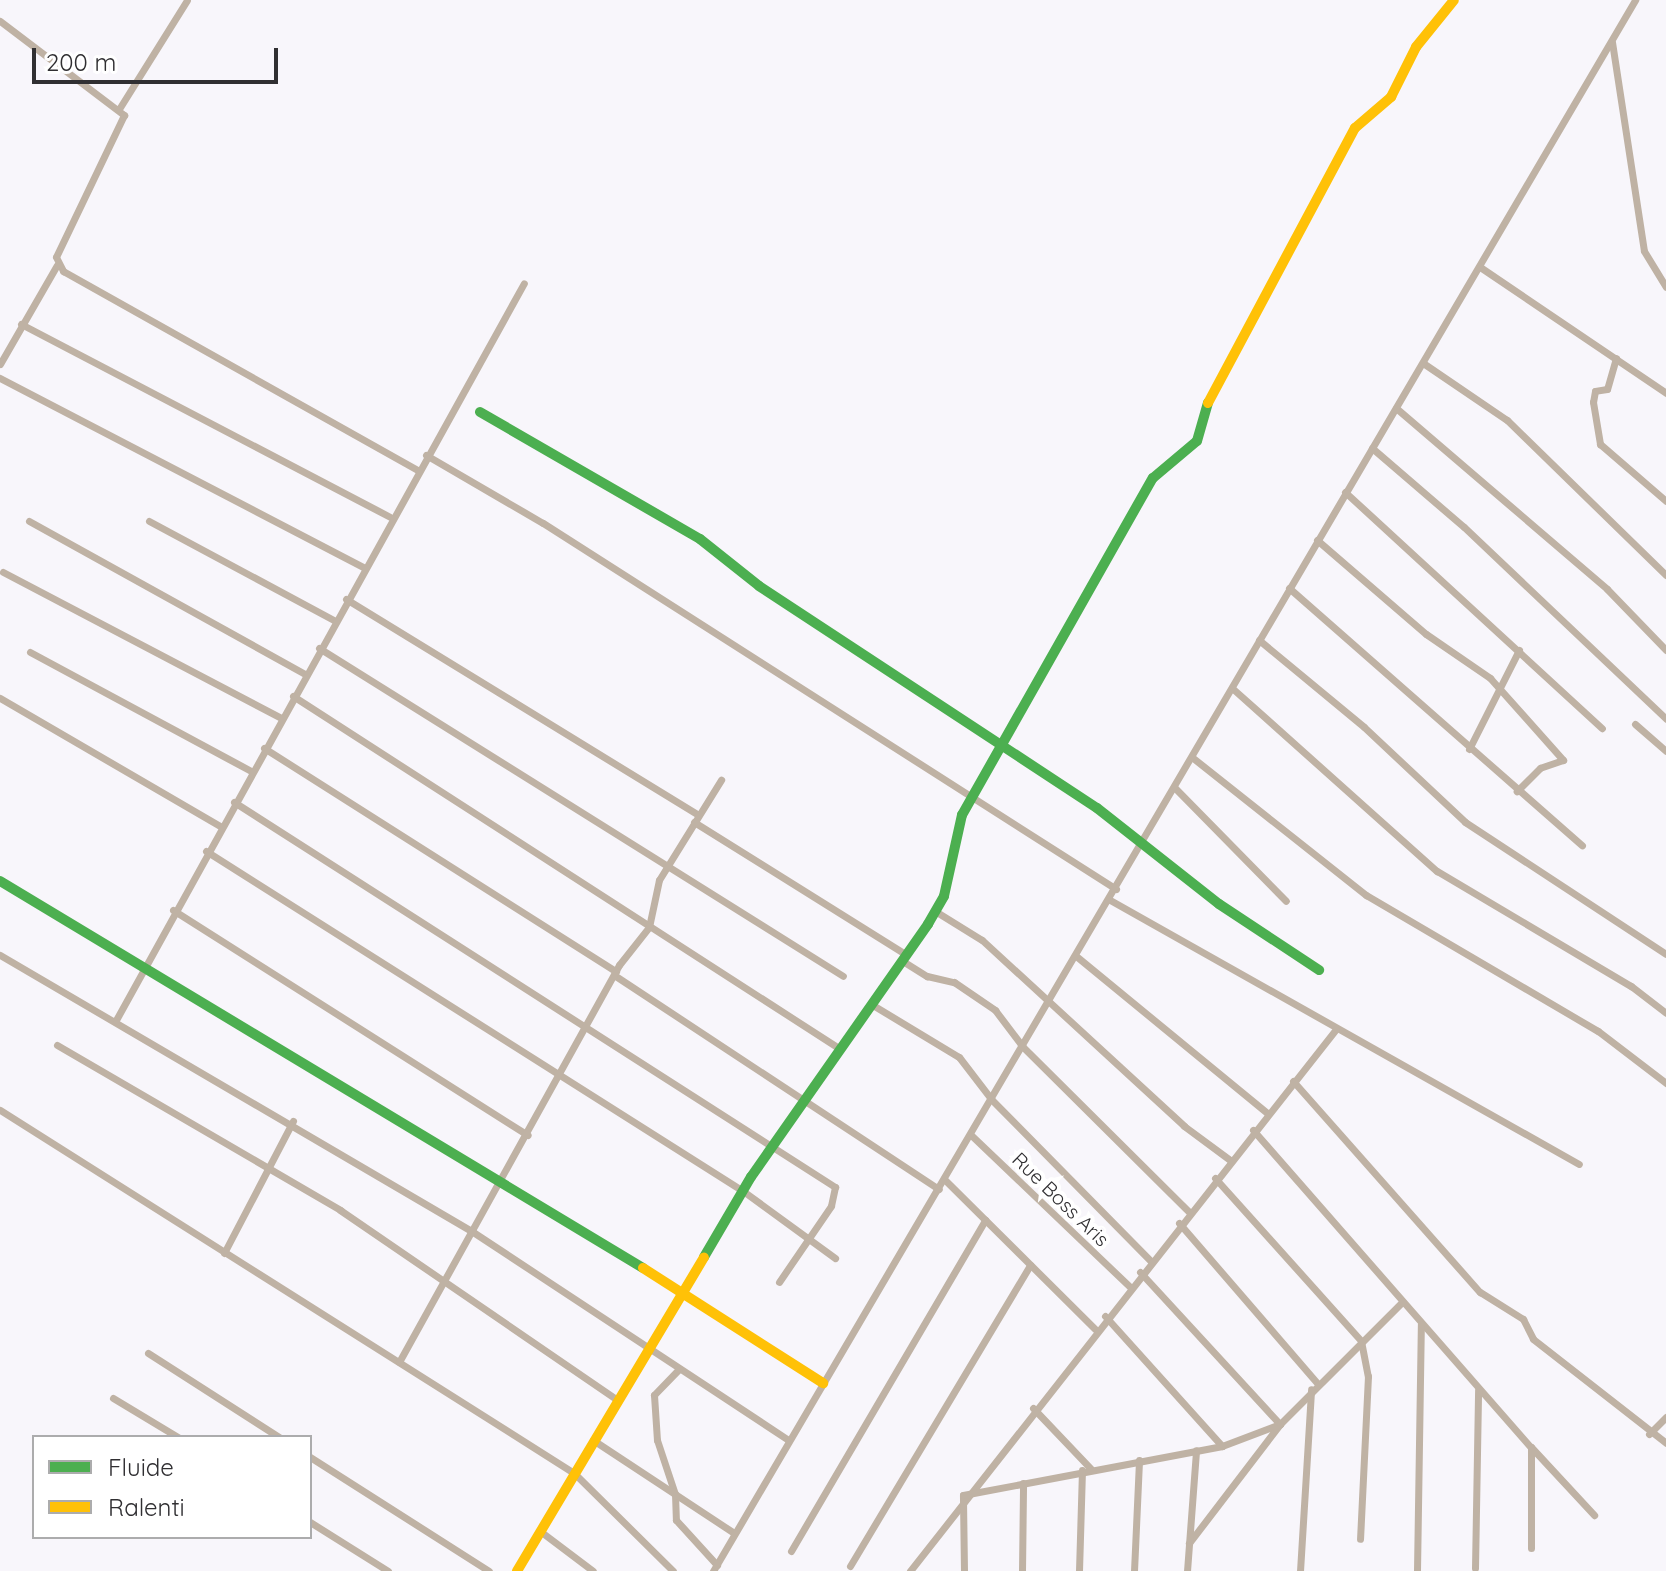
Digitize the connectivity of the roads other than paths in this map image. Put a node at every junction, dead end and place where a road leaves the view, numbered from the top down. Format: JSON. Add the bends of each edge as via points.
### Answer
{"nodes":[{"id":1,"x":187,"y":0,"type":"edge"},
{"id":2,"x":1454,"y":0,"type":"edge"},
{"id":3,"x":1635,"y":0,"type":"edge"},
{"id":4,"x":0,"y":21,"type":"edge"},
{"id":5,"x":1612,"y":41,"type":"junction"},
{"id":6,"x":119,"y":109,"type":"junction"},
{"id":7,"x":57,"y":265,"type":"junction"},
{"id":8,"x":1480,"y":267,"type":"junction"},
{"id":9,"x":524,"y":283,"type":"dead end"},
{"id":10,"x":1666,"y":287,"type":"edge"},
{"id":11,"x":21,"y":324,"type":"junction"},
{"id":12,"x":1616,"y":358,"type":"junction"},
{"id":13,"x":1423,"y":363,"type":"junction"},
{"id":14,"x":0,"y":364,"type":"edge"},
{"id":15,"x":0,"y":378,"type":"edge"},
{"id":16,"x":1666,"y":393,"type":"edge"},
{"id":17,"x":1396,"y":408,"type":"junction"},
{"id":18,"x":480,"y":412,"type":"dead end"},
{"id":19,"x":1372,"y":448,"type":"junction"},
{"id":20,"x":426,"y":455,"type":"junction"},
{"id":21,"x":418,"y":470,"type":"junction"},
{"id":22,"x":1345,"y":492,"type":"junction"},
{"id":23,"x":1666,"y":501,"type":"edge"},
{"id":24,"x":390,"y":517,"type":"junction"},
{"id":25,"x":29,"y":521,"type":"dead end"},
{"id":26,"x":149,"y":521,"type":"dead end"},
{"id":27,"x":1317,"y":540,"type":"junction"},
{"id":28,"x":363,"y":567,"type":"junction"},
{"id":29,"x":3,"y":572,"type":"dead end"},
{"id":30,"x":1666,"y":575,"type":"edge"},
{"id":31,"x":1289,"y":588,"type":"junction"},
{"id":32,"x":346,"y":599,"type":"junction"},
{"id":33,"x":334,"y":620,"type":"junction"},
{"id":34,"x":1259,"y":640,"type":"junction"},
{"id":35,"x":319,"y":648,"type":"junction"},
{"id":36,"x":1666,"y":650,"type":"edge"},
{"id":37,"x":1519,"y":651,"type":"junction"},
{"id":38,"x":30,"y":652,"type":"dead end"},
{"id":39,"x":305,"y":674,"type":"junction"},
{"id":40,"x":1232,"y":688,"type":"junction"},
{"id":41,"x":1502,"y":689,"type":"junction"},
{"id":42,"x":293,"y":696,"type":"junction"},
{"id":43,"x":0,"y":698,"type":"edge"},
{"id":44,"x":281,"y":718,"type":"junction"},
{"id":45,"x":1666,"y":719,"type":"edge"},
{"id":46,"x":1635,"y":724,"type":"dead end"},
{"id":47,"x":1602,"y":728,"type":"dead end"},
{"id":48,"x":264,"y":748,"type":"junction"},
{"id":49,"x":1000,"y":748,"type":"junction"},
{"id":50,"x":1469,"y":749,"type":"junction"},
{"id":51,"x":1666,"y":751,"type":"edge"},
{"id":52,"x":1193,"y":758,"type":"junction"},
{"id":53,"x":251,"y":771,"type":"junction"},
{"id":54,"x":721,"y":780,"type":"dead end"},
{"id":55,"x":1175,"y":788,"type":"junction"},
{"id":56,"x":1517,"y":791,"type":"junction"},
{"id":57,"x":971,"y":799,"type":"junction"},
{"id":58,"x":234,"y":802,"type":"junction"},
{"id":59,"x":696,"y":818,"type":"junction"},
{"id":60,"x":220,"y":826,"type":"junction"},
{"id":61,"x":1142,"y":845,"type":"junction"},
{"id":62,"x":1582,"y":845,"type":"dead end"},
{"id":63,"x":206,"y":851,"type":"junction"},
{"id":64,"x":667,"y":867,"type":"junction"},
{"id":65,"x":0,"y":881,"type":"edge"},
{"id":66,"x":1116,"y":889,"type":"junction"},
{"id":67,"x":1110,"y":900,"type":"junction"},
{"id":68,"x":1286,"y":901,"type":"dead end"},
{"id":69,"x":173,"y":910,"type":"junction"},
{"id":70,"x":935,"y":911,"type":"junction"},
{"id":71,"x":649,"y":927,"type":"junction"},
{"id":72,"x":1666,"y":954,"type":"edge"},
{"id":73,"x":0,"y":955,"type":"edge"},
{"id":74,"x":1076,"y":956,"type":"junction"},
{"id":75,"x":903,"y":957,"type":"junction"},
{"id":76,"x":144,"y":965,"type":"junction"},
{"id":77,"x":1319,"y":970,"type":"dead end"},
{"id":78,"x":615,"y":973,"type":"junction"},
{"id":79,"x":843,"y":976,"type":"dead end"},
{"id":80,"x":1050,"y":999,"type":"junction"},
{"id":81,"x":869,"y":1003,"type":"junction"},
{"id":82,"x":1666,"y":1013,"type":"edge"},
{"id":83,"x":116,"y":1020,"type":"junction"},
{"id":84,"x":588,"y":1024,"type":"junction"},
{"id":85,"x":1336,"y":1029,"type":"junction"},
{"id":86,"x":57,"y":1045,"type":"dead end"},
{"id":87,"x":837,"y":1047,"type":"junction"},
{"id":88,"x":1023,"y":1047,"type":"junction"},
{"id":89,"x":559,"y":1079,"type":"junction"},
{"id":90,"x":1293,"y":1081,"type":"junction"},
{"id":91,"x":1666,"y":1083,"type":"edge"},
{"id":92,"x":804,"y":1097,"type":"junction"},
{"id":93,"x":992,"y":1100,"type":"junction"},
{"id":94,"x":0,"y":1110,"type":"edge"},
{"id":95,"x":1267,"y":1113,"type":"junction"},
{"id":96,"x":293,"y":1121,"type":"junction"},
{"id":97,"x":1253,"y":1130,"type":"junction"},
{"id":98,"x":528,"y":1135,"type":"junction"},
{"id":99,"x":971,"y":1135,"type":"junction"},
{"id":100,"x":774,"y":1143,"type":"junction"},
{"id":101,"x":1230,"y":1160,"type":"junction"},
{"id":102,"x":1579,"y":1164,"type":"dead end"},
{"id":103,"x":267,"y":1167,"type":"junction"},
{"id":104,"x":1215,"y":1178,"type":"junction"},
{"id":105,"x":503,"y":1179,"type":"junction"},
{"id":106,"x":945,"y":1180,"type":"junction"},
{"id":107,"x":939,"y":1189,"type":"junction"},
{"id":108,"x":743,"y":1191,"type":"junction"},
{"id":109,"x":1188,"y":1211,"type":"junction"},
{"id":110,"x":985,"y":1220,"type":"junction"},
{"id":111,"x":1179,"y":1223,"type":"junction"},
{"id":112,"x":473,"y":1232,"type":"junction"},
{"id":113,"x":809,"y":1239,"type":"junction"},
{"id":114,"x":224,"y":1253,"type":"junction"},
{"id":115,"x":835,"y":1258,"type":"dead end"},
{"id":116,"x":1150,"y":1260,"type":"junction"},
{"id":117,"x":1030,"y":1265,"type":"junction"},
{"id":118,"x":1140,"y":1272,"type":"junction"},
{"id":119,"x":442,"y":1282,"type":"junction"},
{"id":120,"x":779,"y":1282,"type":"dead end"},
{"id":121,"x":1129,"y":1286,"type":"junction"},
{"id":122,"x":682,"y":1297,"type":"junction"},
{"id":123,"x":1402,"y":1302,"type":"junction"},
{"id":124,"x":1105,"y":1316,"type":"junction"},
{"id":125,"x":1421,"y":1324,"type":"junction"},
{"id":126,"x":1095,"y":1329,"type":"junction"},
{"id":127,"x":1361,"y":1341,"type":"junction"},
{"id":128,"x":652,"y":1350,"type":"junction"},
{"id":129,"x":148,"y":1353,"type":"dead end"},
{"id":130,"x":399,"y":1362,"type":"junction"},
{"id":131,"x":679,"y":1369,"type":"junction"},
{"id":132,"x":823,"y":1383,"type":"junction"},
{"id":133,"x":1314,"y":1386,"type":"junction"},
{"id":134,"x":1478,"y":1390,"type":"junction"},
{"id":135,"x":113,"y":1398,"type":"dead end"},
{"id":136,"x":617,"y":1400,"type":"junction"},
{"id":137,"x":1033,"y":1408,"type":"junction"},
{"id":138,"x":1666,"y":1417,"type":"edge"},
{"id":139,"x":1280,"y":1424,"type":"junction"},
{"id":140,"x":1649,"y":1434,"type":"junction"},
{"id":141,"x":175,"y":1435,"type":"edge"},
{"id":142,"x":276,"y":1435,"type":"edge"},
{"id":143,"x":593,"y":1440,"type":"junction"},
{"id":144,"x":789,"y":1440,"type":"junction"},
{"id":145,"x":1666,"y":1443,"type":"edge"},
{"id":146,"x":1222,"y":1446,"type":"junction"},
{"id":147,"x":1531,"y":1447,"type":"junction"},
{"id":148,"x":1196,"y":1450,"type":"junction"},
{"id":149,"x":312,"y":1458,"type":"edge"},
{"id":150,"x":1139,"y":1460,"type":"junction"},
{"id":151,"x":1091,"y":1469,"type":"junction"},
{"id":152,"x":1082,"y":1470,"type":"junction"},
{"id":153,"x":574,"y":1473,"type":"junction"},
{"id":154,"x":1023,"y":1483,"type":"junction"},
{"id":155,"x":675,"y":1494,"type":"junction"},
{"id":156,"x":963,"y":1495,"type":"junction"},
{"id":157,"x":1594,"y":1515,"type":"dead end"},
{"id":158,"x":312,"y":1523,"type":"edge"},
{"id":159,"x":540,"y":1531,"type":"junction"},
{"id":160,"x":734,"y":1533,"type":"junction"},
{"id":161,"x":1360,"y":1539,"type":"dead end"},
{"id":162,"x":1189,"y":1543,"type":"junction"},
{"id":163,"x":1531,"y":1548,"type":"dead end"},
{"id":164,"x":791,"y":1551,"type":"dead end"},
{"id":165,"x":850,"y":1566,"type":"dead end"},
{"id":166,"x":476,"y":1568,"type":"edge"},
{"id":167,"x":715,"y":1568,"type":"edge"},
{"id":168,"x":1475,"y":1568,"type":"dead end"},
{"id":169,"x":388,"y":1571,"type":"edge"},
{"id":170,"x":489,"y":1571,"type":"edge"},
{"id":171,"x":517,"y":1571,"type":"edge"},
{"id":172,"x":593,"y":1571,"type":"edge"},
{"id":173,"x":673,"y":1571,"type":"edge"},
{"id":174,"x":910,"y":1571,"type":"edge"},
{"id":175,"x":964,"y":1571,"type":"edge"},
{"id":176,"x":1022,"y":1571,"type":"edge"},
{"id":177,"x":1079,"y":1571,"type":"edge"},
{"id":178,"x":1134,"y":1571,"type":"edge"},
{"id":179,"x":1187,"y":1571,"type":"edge"},
{"id":180,"x":1300,"y":1571,"type":"edge"},
{"id":181,"x":1417,"y":1571,"type":"edge"}],
"edges":[{"from":1,"to":6,"type":"street"},
{"from":2,"to":49,"type":"street","via":[[1416,47],[1391,97],[1355,128],[1213,384],[1197,441],[1153,478]]},
{"from":3,"to":5,"type":"street"},
{"from":4,"to":6,"type":"street"},
{"from":5,"to":8,"type":"street"},
{"from":5,"to":10,"type":"street","via":[[1644,251]]},
{"from":6,"to":7,"type":"street","via":[[124,121],[78,208]]},
{"from":7,"to":11,"type":"street"},
{"from":7,"to":21,"type":"street"},
{"from":8,"to":12,"type":"street"},
{"from":8,"to":13,"type":"street"},
{"from":9,"to":20,"type":"street"},
{"from":11,"to":14,"type":"street"},
{"from":11,"to":24,"type":"street"},
{"from":12,"to":16,"type":"street"},
{"from":12,"to":23,"type":"street","via":[[1607,389],[1595,391],[1600,444]]},
{"from":13,"to":17,"type":"street"},
{"from":13,"to":30,"type":"street","via":[[1507,420]]},
{"from":15,"to":28,"type":"street"},
{"from":17,"to":19,"type":"street"},
{"from":17,"to":36,"type":"street","via":[[1607,589]]},
{"from":18,"to":49,"type":"street","via":[[700,539]]},
{"from":19,"to":22,"type":"street"},
{"from":19,"to":45,"type":"street","via":[[1464,527]]},
{"from":20,"to":21,"type":"street"},
{"from":20,"to":57,"type":"street","via":[[543,523]]},
{"from":21,"to":24,"type":"street"},
{"from":22,"to":27,"type":"street"},
{"from":22,"to":37,"type":"street"},
{"from":24,"to":28,"type":"street"},
{"from":25,"to":39,"type":"street"},
{"from":26,"to":33,"type":"street"},
{"from":27,"to":31,"type":"street"},
{"from":27,"to":41,"type":"street","via":[[1426,634]]},
{"from":28,"to":32,"type":"street"},
{"from":29,"to":44,"type":"street"},
{"from":31,"to":34,"type":"street"},
{"from":31,"to":50,"type":"street"},
{"from":32,"to":33,"type":"street"},
{"from":32,"to":59,"type":"street"},
{"from":33,"to":35,"type":"street"},
{"from":34,"to":40,"type":"street"},
{"from":34,"to":72,"type":"street","via":[[1364,727],[1465,822]]},
{"from":35,"to":39,"type":"street"},
{"from":35,"to":64,"type":"street"},
{"from":37,"to":41,"type":"street"},
{"from":37,"to":47,"type":"street"},
{"from":38,"to":53,"type":"street"},
{"from":39,"to":42,"type":"street"},
{"from":40,"to":52,"type":"street"},
{"from":40,"to":82,"type":"street","via":[[1437,871],[1631,986]]},
{"from":41,"to":50,"type":"street"},
{"from":41,"to":56,"type":"street","via":[[1563,760],[1540,768]]},
{"from":42,"to":44,"type":"street"},
{"from":42,"to":71,"type":"street"},
{"from":43,"to":60,"type":"street"},
{"from":44,"to":48,"type":"street"},
{"from":46,"to":51,"type":"street"},
{"from":48,"to":53,"type":"street"},
{"from":48,"to":78,"type":"street"},
{"from":49,"to":57,"type":"street"},
{"from":49,"to":61,"type":"street","via":[[1097,808]]},
{"from":50,"to":56,"type":"street"},
{"from":52,"to":55,"type":"street"},
{"from":52,"to":91,"type":"street","via":[[1366,895],[1598,1031]]},
{"from":53,"to":58,"type":"street"},
{"from":54,"to":59,"type":"street"},
{"from":55,"to":61,"type":"street"},
{"from":55,"to":68,"type":"street"},
{"from":56,"to":62,"type":"street"},
{"from":57,"to":66,"type":"street"},
{"from":57,"to":70,"type":"street"},
{"from":58,"to":60,"type":"street"},
{"from":58,"to":84,"type":"street"},
{"from":59,"to":64,"type":"street"},
{"from":59,"to":75,"type":"street"},
{"from":60,"to":63,"type":"street"},
{"from":61,"to":66,"type":"street"},
{"from":61,"to":77,"type":"street"},
{"from":63,"to":69,"type":"street"},
{"from":63,"to":89,"type":"street"},
{"from":64,"to":71,"type":"street"},
{"from":64,"to":79,"type":"street"},
{"from":65,"to":76,"type":"street"},
{"from":66,"to":67,"type":"street"},
{"from":67,"to":74,"type":"street"},
{"from":67,"to":85,"type":"street"},
{"from":69,"to":76,"type":"street"},
{"from":69,"to":98,"type":"street"},
{"from":70,"to":75,"type":"street"},
{"from":70,"to":80,"type":"street","via":[[982,940]]},
{"from":71,"to":78,"type":"street"},
{"from":71,"to":87,"type":"street"},
{"from":73,"to":83,"type":"street"},
{"from":74,"to":80,"type":"street"},
{"from":74,"to":95,"type":"street"},
{"from":75,"to":81,"type":"street"},
{"from":75,"to":88,"type":"street","via":[[927,976],[954,982],[995,1010]]},
{"from":76,"to":83,"type":"street"},
{"from":76,"to":105,"type":"street"},
{"from":78,"to":84,"type":"street"},
{"from":78,"to":92,"type":"street"},
{"from":80,"to":88,"type":"street"},
{"from":80,"to":101,"type":"street","via":[[1173,1117]]},
{"from":81,"to":87,"type":"street"},
{"from":81,"to":93,"type":"street","via":[[959,1057]]},
{"from":83,"to":96,"type":"street"},
{"from":84,"to":89,"type":"street"},
{"from":84,"to":100,"type":"street"},
{"from":85,"to":90,"type":"street"},
{"from":85,"to":102,"type":"street"},
{"from":86,"to":103,"type":"street"},
{"from":87,"to":92,"type":"street"},
{"from":88,"to":93,"type":"street"},
{"from":88,"to":109,"type":"street"},
{"from":89,"to":98,"type":"street"},
{"from":89,"to":108,"type":"street"},
{"from":90,"to":95,"type":"street"},
{"from":90,"to":140,"type":"street","via":[[1480,1292],[1523,1319],[1533,1339]]},
{"from":92,"to":100,"type":"street"},
{"from":92,"to":107,"type":"street"},
{"from":93,"to":99,"type":"street"},
{"from":93,"to":116,"type":"street"},
{"from":94,"to":114,"type":"street"},
{"from":95,"to":97,"type":"street"},
{"from":96,"to":103,"type":"street"},
{"from":96,"to":112,"type":"street"},
{"from":97,"to":101,"type":"street"},
{"from":97,"to":123,"type":"street"},
{"from":98,"to":105,"type":"street"},
{"from":99,"to":106,"type":"street"},
{"from":99,"to":121,"type":"street","name":"Rue Boss Aris"},
{"from":100,"to":108,"type":"street"},
{"from":100,"to":113,"type":"street","via":[[835,1187]]},
{"from":101,"to":104,"type":"street"},
{"from":103,"to":114,"type":"street"},
{"from":103,"to":119,"type":"street"},
{"from":104,"to":109,"type":"street"},
{"from":104,"to":127,"type":"street"},
{"from":105,"to":112,"type":"street"},
{"from":105,"to":122,"type":"street"},
{"from":106,"to":107,"type":"street"},
{"from":106,"to":110,"type":"street"},
{"from":107,"to":132,"type":"street"},
{"from":108,"to":113,"type":"street"},
{"from":108,"to":122,"type":"street"},
{"from":109,"to":111,"type":"street"},
{"from":110,"to":117,"type":"street"},
{"from":110,"to":164,"type":"street"},
{"from":111,"to":116,"type":"street"},
{"from":111,"to":133,"type":"street"},
{"from":112,"to":119,"type":"street"},
{"from":112,"to":128,"type":"street"},
{"from":113,"to":115,"type":"street"},
{"from":113,"to":120,"type":"street"},
{"from":114,"to":130,"type":"street"},
{"from":116,"to":118,"type":"street"},
{"from":117,"to":126,"type":"street"},
{"from":117,"to":165,"type":"street"},
{"from":118,"to":121,"type":"street"},
{"from":118,"to":139,"type":"street"},
{"from":119,"to":130,"type":"street"},
{"from":119,"to":136,"type":"street"},
{"from":121,"to":124,"type":"street"},
{"from":122,"to":128,"type":"street"},
{"from":122,"to":132,"type":"street"},
{"from":123,"to":125,"type":"street"},
{"from":123,"to":127,"type":"street"},
{"from":124,"to":126,"type":"street"},
{"from":124,"to":146,"type":"street"},
{"from":125,"to":134,"type":"street"},
{"from":125,"to":181,"type":"street"},
{"from":126,"to":137,"type":"street"},
{"from":127,"to":133,"type":"street"},
{"from":127,"to":161,"type":"street","via":[[1368,1376]]},
{"from":128,"to":131,"type":"street"},
{"from":128,"to":136,"type":"street"},
{"from":129,"to":142,"type":"street"},
{"from":130,"to":153,"type":"street"},
{"from":131,"to":144,"type":"street"},
{"from":131,"to":155,"type":"street","via":[[654,1395],[657,1440]]},
{"from":132,"to":144,"type":"street"},
{"from":133,"to":139,"type":"street"},
{"from":133,"to":180,"type":"street"},
{"from":134,"to":147,"type":"street"},
{"from":134,"to":168,"type":"street"},
{"from":135,"to":141,"type":"street"},
{"from":136,"to":143,"type":"street"},
{"from":137,"to":151,"type":"street"},
{"from":137,"to":156,"type":"street"},
{"from":138,"to":140,"type":"street"},
{"from":139,"to":146,"type":"street"},
{"from":139,"to":162,"type":"street"},
{"from":140,"to":145,"type":"street"},
{"from":143,"to":153,"type":"street"},
{"from":143,"to":155,"type":"street"},
{"from":144,"to":160,"type":"street"},
{"from":146,"to":148,"type":"street"},
{"from":147,"to":157,"type":"street"},
{"from":147,"to":163,"type":"street"},
{"from":148,"to":150,"type":"street"},
{"from":148,"to":162,"type":"street"},
{"from":149,"to":166,"type":"street"},
{"from":150,"to":151,"type":"street"},
{"from":150,"to":178,"type":"street"},
{"from":151,"to":152,"type":"street"},
{"from":152,"to":154,"type":"street"},
{"from":152,"to":177,"type":"street"},
{"from":153,"to":159,"type":"street"},
{"from":153,"to":173,"type":"street"},
{"from":154,"to":156,"type":"street"},
{"from":154,"to":176,"type":"street"},
{"from":155,"to":160,"type":"street"},
{"from":155,"to":167,"type":"street","via":[[676,1520]]},
{"from":156,"to":174,"type":"street"},
{"from":156,"to":175,"type":"street"},
{"from":158,"to":169,"type":"street"},
{"from":159,"to":171,"type":"street"},
{"from":159,"to":172,"type":"street"},
{"from":160,"to":167,"type":"street"},
{"from":162,"to":179,"type":"street"},
{"from":166,"to":170,"type":"street"}]}
